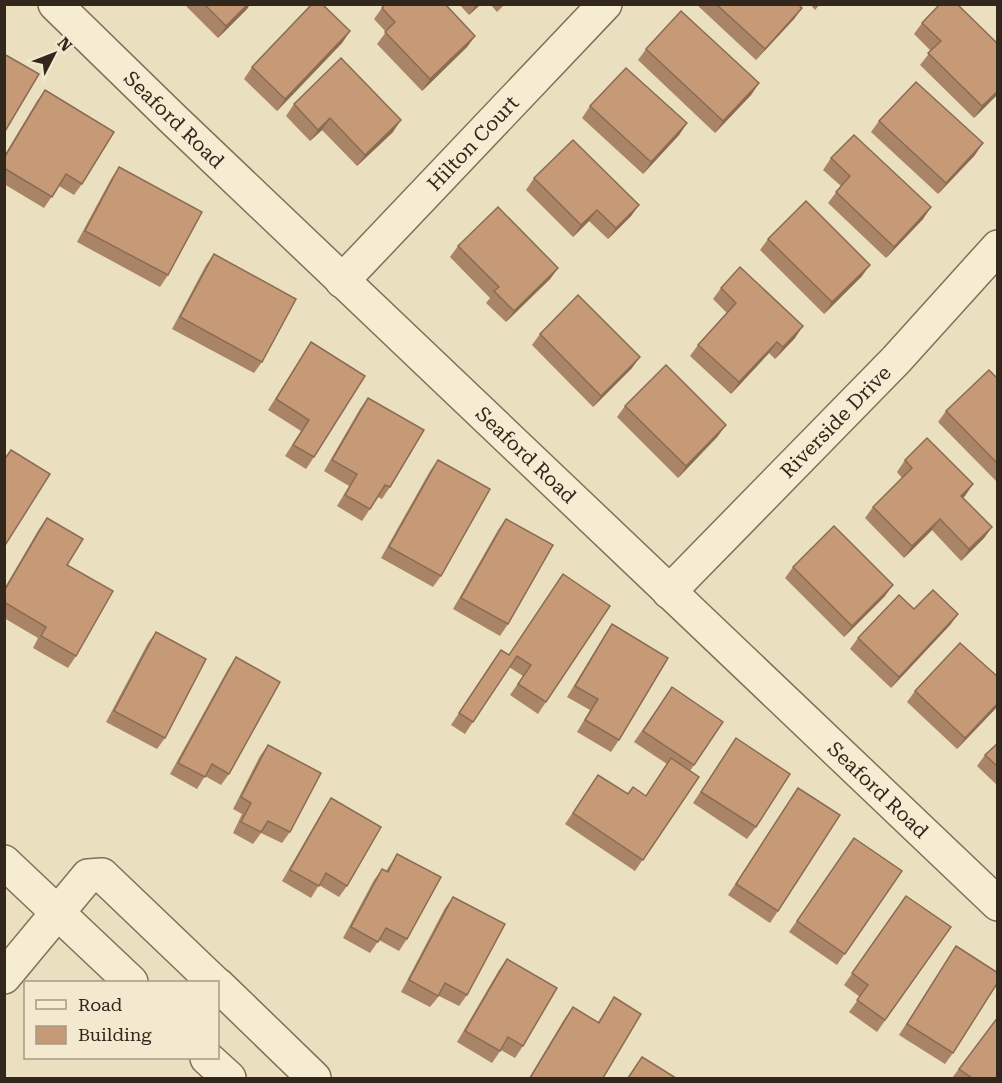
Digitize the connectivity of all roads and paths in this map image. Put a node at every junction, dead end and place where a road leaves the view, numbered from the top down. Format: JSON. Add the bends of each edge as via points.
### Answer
{"nodes":[{"id":1,"x":56,"y":4,"type":"edge"},
{"id":2,"x":605,"y":4,"type":"edge"},
{"id":3,"x":998,"y":247,"type":"edge"},
{"id":4,"x":342,"y":281,"type":"junction"},
{"id":5,"x":669,"y":592,"type":"junction"},
{"id":6,"x":4,"y":862,"type":"edge"},
{"id":7,"x":998,"y":904,"type":"edge"},
{"id":8,"x":58,"y":912,"type":"junction"},
{"id":9,"x":4,"y":977,"type":"edge"},
{"id":10,"x":130,"y":981,"type":"edge"},
{"id":11,"x":213,"y":981,"type":"edge"},
{"id":12,"x":219,"y":987,"type":"edge"},
{"id":13,"x":208,"y":1059,"type":"edge"},
{"id":14,"x":229,"y":1078,"type":"edge"},
{"id":15,"x":314,"y":1078,"type":"edge"}],
"edges":[{"from":1,"to":4,"type":"street","name":"Seaford Road"},
{"from":2,"to":4,"type":"street","name":"Hilton Court"},
{"from":3,"to":5,"type":"street","name":"Riverside Drive","via":[[896,360]]},
{"from":4,"to":5,"type":"street","name":"Seaford Road"},
{"from":5,"to":7,"type":"street","name":"Seaford Road"},
{"from":6,"to":8,"type":"street"},
{"from":8,"to":9,"type":"street"},
{"from":8,"to":10,"type":"street"},
{"from":8,"to":11,"type":"street","via":[[88,876],[102,875]]},
{"from":12,"to":15,"type":"street"},
{"from":13,"to":14,"type":"street"}]}
